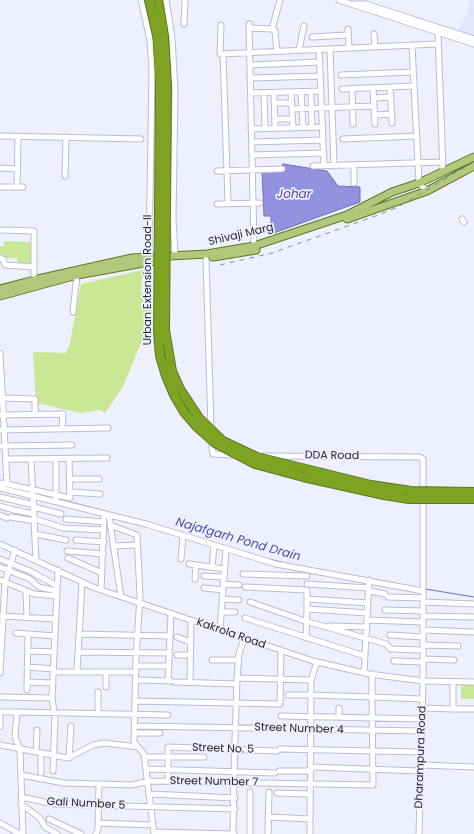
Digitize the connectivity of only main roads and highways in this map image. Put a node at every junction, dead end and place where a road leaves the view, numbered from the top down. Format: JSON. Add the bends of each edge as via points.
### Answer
{"nodes":[{"id":1,"x":149,"y":0,"type":"edge"},
{"id":2,"x":158,"y":0,"type":"edge"},
{"id":3,"x":164,"y":84,"type":"junction"},
{"id":4,"x":474,"y":157,"type":"edge"},
{"id":5,"x":474,"y":166,"type":"edge"},
{"id":6,"x":34,"y":283,"type":"junction"},
{"id":7,"x":0,"y":289,"type":"edge"},
{"id":8,"x":0,"y":296,"type":"edge"},
{"id":9,"x":474,"y":492,"type":"edge"},
{"id":10,"x":474,"y":499,"type":"edge"}],
"edges":[{"from":1,"to":3,"type":"highway","name":"Urban Extension Road-II"},
{"from":2,"to":3,"type":"highway","name":"Urban Extension Road-II","via":[[164,35]]},
{"from":3,"to":9,"type":"highway","name":"Urban Extension Road-II","bridge":true,"via":[[165,330],[172,371],[180,389],[199,418],[223,441],[257,457],[371,485],[411,491]]},
{"from":3,"to":10,"type":"highway","name":"Urban Extension Road-II","bridge":true,"via":[[158,332],[160,356],[166,376],[184,412],[215,443],[255,464],[303,477],[409,499]]},
{"from":4,"to":6,"type":"main road","name":"Shivaji Marg","via":[[419,183],[392,192],[347,215],[254,246],[207,254],[149,256],[103,264]]},
{"from":5,"to":6,"type":"main road","name":"Shivaji Marg","via":[[427,191],[253,251],[206,259],[149,261]]},
{"from":6,"to":7,"type":"main road","name":"Shivaji Marg"},
{"from":6,"to":8,"type":"main road","name":"Shivaji Marg"}]}
